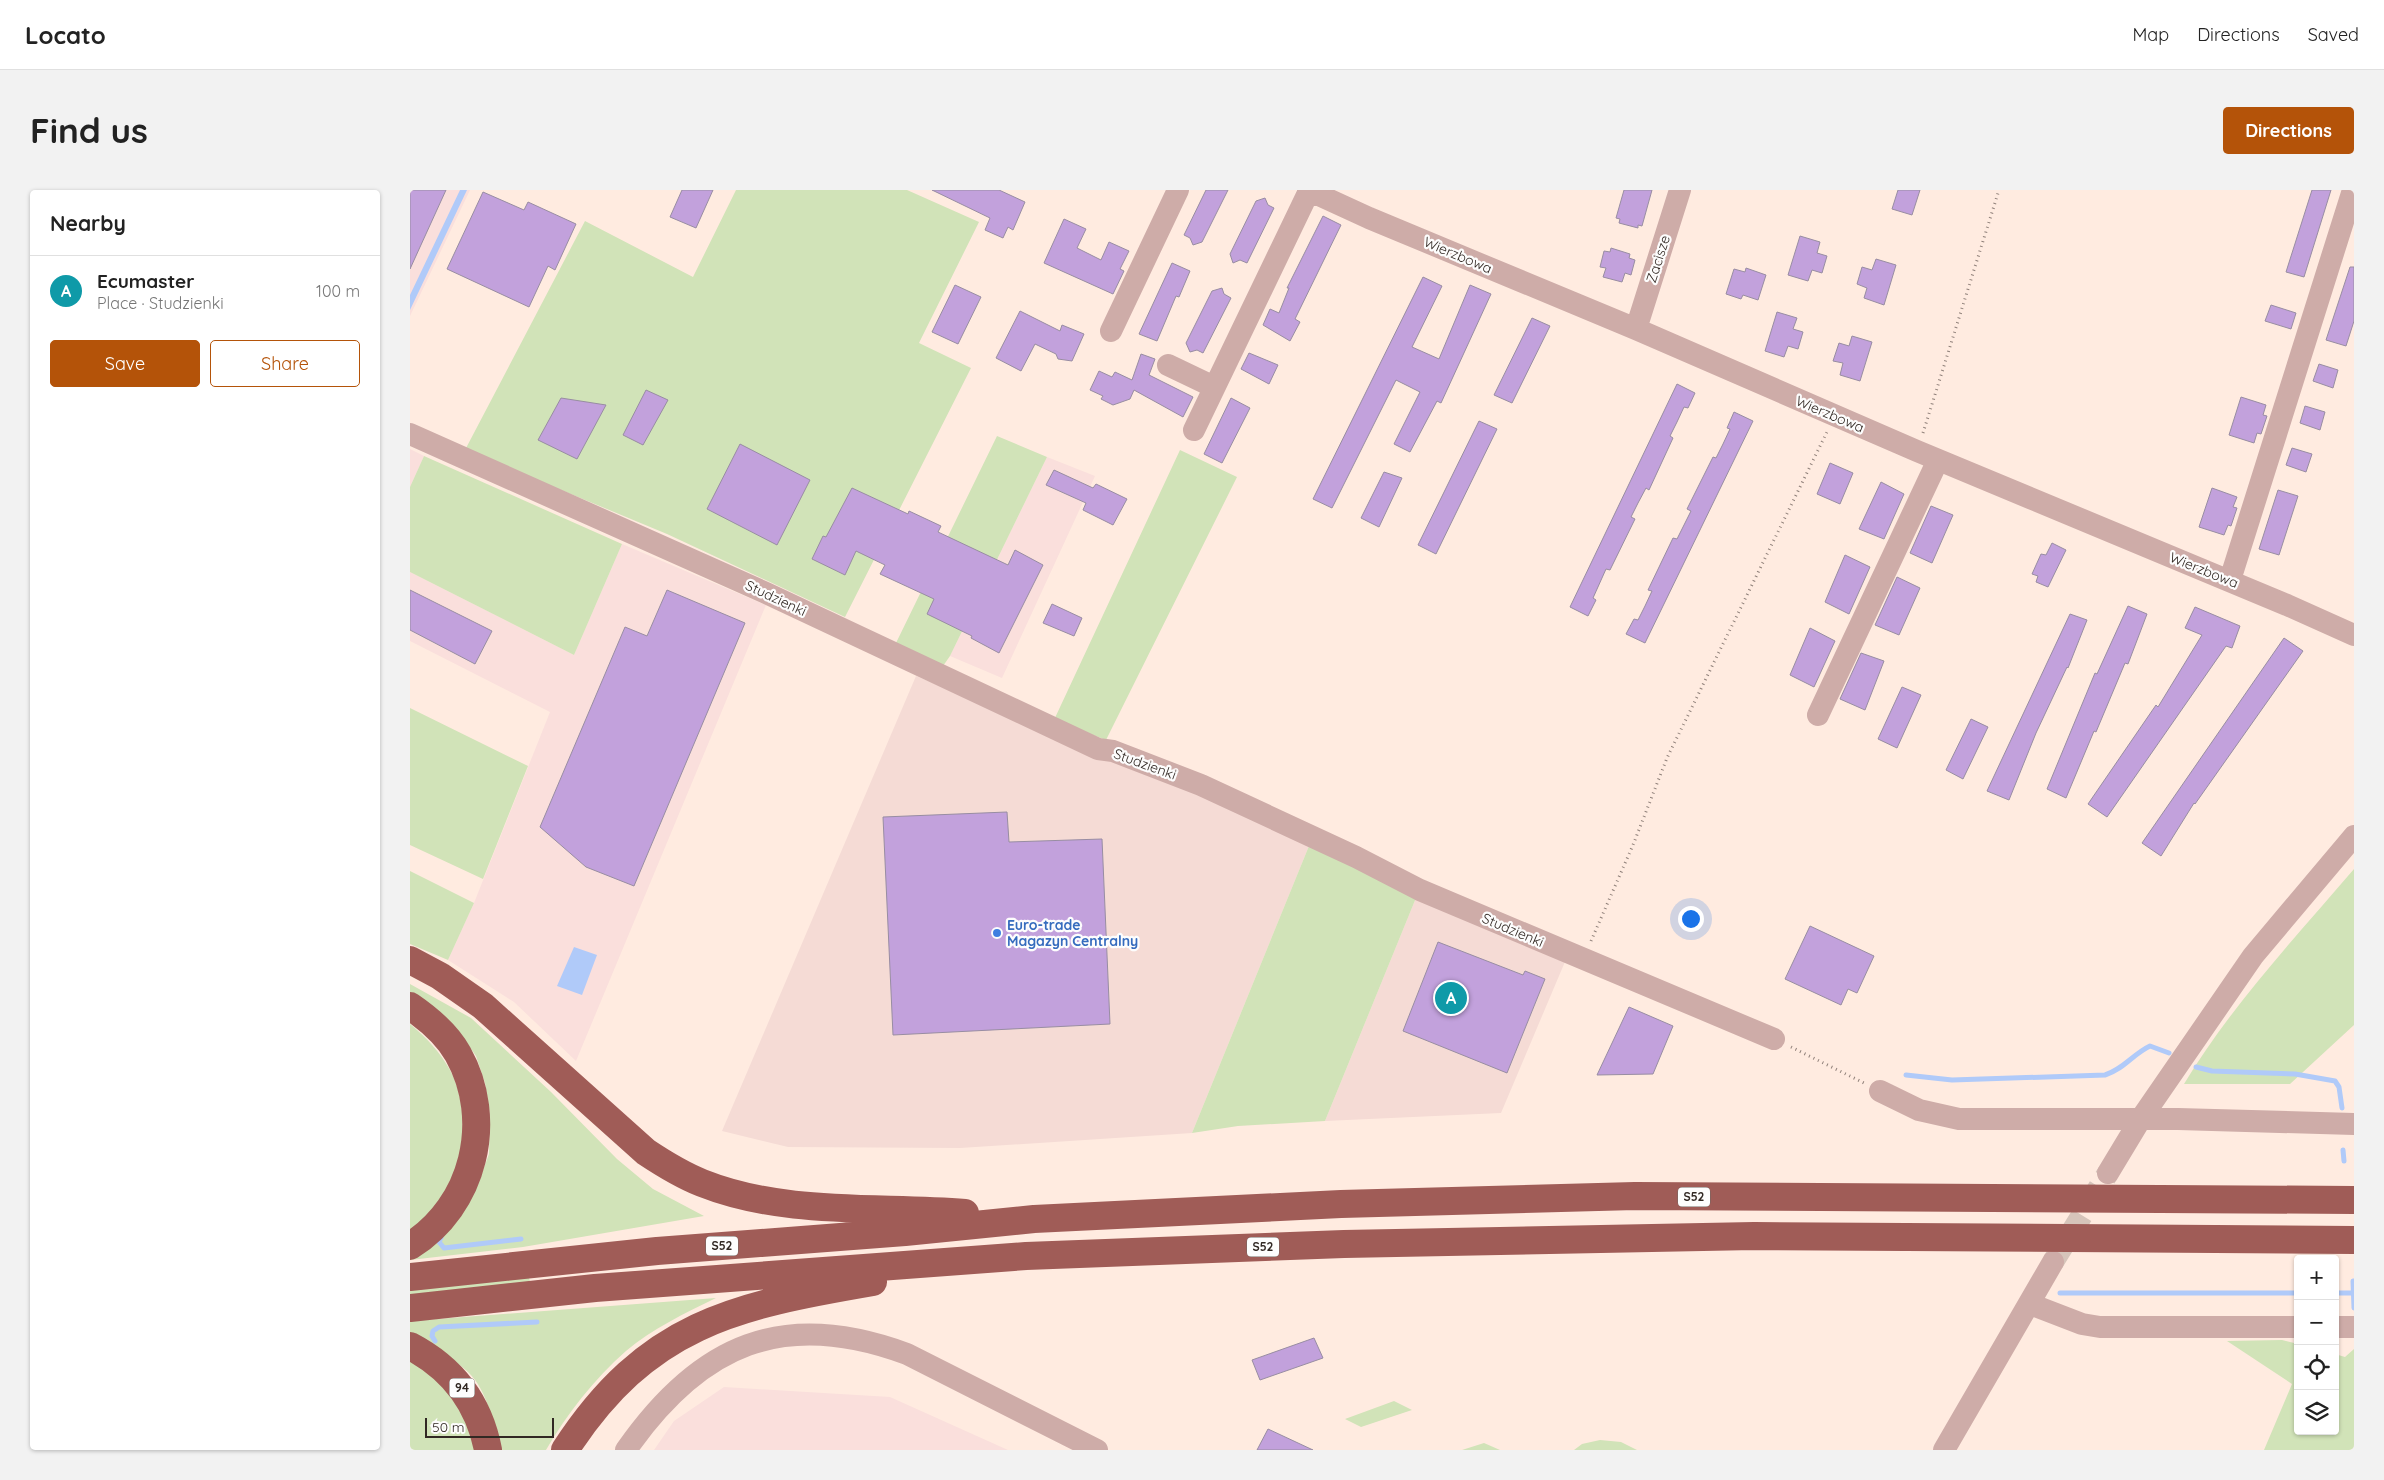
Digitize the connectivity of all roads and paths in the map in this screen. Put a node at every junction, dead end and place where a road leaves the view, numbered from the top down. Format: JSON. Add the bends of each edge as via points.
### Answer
{"nodes":[{"id":1,"x":1178,"y":190,"type":"edge"},
{"id":2,"x":1308,"y":190,"type":"edge"},
{"id":3,"x":1680,"y":190,"type":"edge"},
{"id":4,"x":1999,"y":190,"type":"edge"},
{"id":5,"x":2353,"y":190,"type":"edge"},
{"id":6,"x":1636,"y":329,"type":"junction"},
{"id":7,"x":1112,"y":331,"type":"dead end"},
{"id":8,"x":1168,"y":365,"type":"dead end"},
{"id":9,"x":1214,"y":387,"type":"junction"},
{"id":10,"x":1836,"y":416,"type":"junction"},
{"id":11,"x":1194,"y":430,"type":"dead end"},
{"id":12,"x":410,"y":434,"type":"edge"},
{"id":13,"x":1917,"y":451,"type":"junction"},
{"id":14,"x":1938,"y":460,"type":"junction"},
{"id":15,"x":2230,"y":580,"type":"junction"},
{"id":16,"x":2354,"y":635,"type":"edge"},
{"id":17,"x":1818,"y":715,"type":"dead end"},
{"id":18,"x":2354,"y":836,"type":"edge"},
{"id":19,"x":410,"y":960,"type":"edge"},
{"id":20,"x":1582,"y":960,"type":"junction"},
{"id":21,"x":410,"y":1006,"type":"edge"},
{"id":22,"x":1774,"y":1039,"type":"joint"},
{"id":23,"x":1880,"y":1091,"type":"joint"},
{"id":24,"x":2140,"y":1120,"type":"junction"},
{"id":25,"x":2354,"y":1124,"type":"edge"},
{"id":26,"x":2108,"y":1173,"type":"tunnel mouth"},
{"id":27,"x":2354,"y":1200,"type":"edge"},
{"id":28,"x":1034,"y":1218,"type":"junction"},
{"id":29,"x":2354,"y":1240,"type":"edge"},
{"id":30,"x":410,"y":1246,"type":"edge"},
{"id":31,"x":1026,"y":1256,"type":"junction"},
{"id":32,"x":2053,"y":1262,"type":"tunnel mouth"},
{"id":33,"x":410,"y":1277,"type":"edge"},
{"id":34,"x":2030,"y":1304,"type":"junction"},
{"id":35,"x":410,"y":1308,"type":"edge"},
{"id":36,"x":2294,"y":1327,"type":"edge"},
{"id":37,"x":2339,"y":1327,"type":"edge"},
{"id":38,"x":2354,"y":1327,"type":"edge"},
{"id":39,"x":410,"y":1346,"type":"edge"},
{"id":40,"x":488,"y":1450,"type":"edge"},
{"id":41,"x":564,"y":1450,"type":"edge"},
{"id":42,"x":626,"y":1450,"type":"edge"},
{"id":43,"x":1097,"y":1450,"type":"edge"},
{"id":44,"x":1944,"y":1450,"type":"edge"}],
"edges":[{"from":1,"to":7,"type":"street"},
{"from":2,"to":6,"type":"street","name":"Wierzbowa"},
{"from":2,"to":9,"type":"street"},
{"from":3,"to":6,"type":"street","name":"Zacisze"},
{"from":4,"to":13,"type":"path"},
{"from":5,"to":15,"type":"street"},
{"from":6,"to":10,"type":"street","name":"Wierzbowa"},
{"from":8,"to":9,"type":"street"},
{"from":9,"to":11,"type":"street"},
{"from":10,"to":13,"type":"street","name":"Wierzbowa"},
{"from":10,"to":20,"type":"path","via":[[1667,758]]},
{"from":12,"to":20,"type":"street","name":"Studzienki","via":[[766,593],[1098,749],[1202,784],[1420,890]]},
{"from":13,"to":14,"type":"street","name":"Wierzbowa"},
{"from":14,"to":15,"type":"street","name":"Wierzbowa"},
{"from":14,"to":17,"type":"street"},
{"from":15,"to":16,"type":"street","name":"Wierzbowa"},
{"from":18,"to":24,"type":"street","via":[[2253,956]]},
{"from":19,"to":28,"type":"highway","via":[[483,1006],[646,1152],[703,1183],[784,1203]]},
{"from":20,"to":22,"type":"street","name":"Studzienki"},
{"from":21,"to":30,"type":"highway","via":[[433,1023],[458,1053],[471,1085],[477,1121],[474,1155],[455,1202],[434,1228]]},
{"from":22,"to":23,"type":"path"},
{"from":23,"to":24,"type":"street","via":[[1919,1110],[1960,1119]]},
{"from":24,"to":25,"type":"street"},
{"from":24,"to":26,"type":"street"},
{"from":27,"to":28,"type":"highway","number":"S52","via":[[1635,1196],[1341,1204]]},
{"from":28,"to":33,"type":"highway","number":"S52","via":[[905,1232],[657,1251]]},
{"from":29,"to":31,"type":"highway","number":"S52","via":[[1754,1236],[1344,1244]]},
{"from":31,"to":35,"type":"highway","number":"S52","via":[[604,1288]]},
{"from":31,"to":41,"type":"highway","via":[[779,1298],[709,1321],[664,1345],[631,1370],[590,1413]]},
{"from":32,"to":34,"type":"street"},
{"from":34,"to":36,"type":"street","via":[[2082,1324],[2121,1329]]},
{"from":34,"to":44,"type":"street"},
{"from":37,"to":38,"type":"street"},
{"from":39,"to":40,"type":"highway","number":"94","via":[[426,1354],[456,1381],[477,1415]]},
{"from":42,"to":43,"type":"street","via":[[655,1412],[698,1371],[746,1346],[806,1334],[849,1337],[908,1354]]}]}
